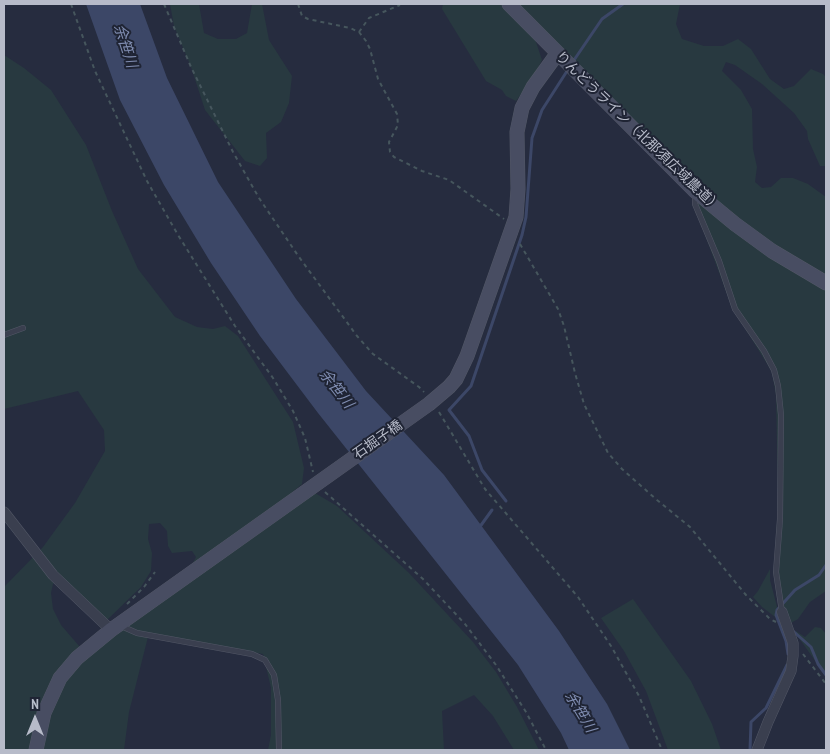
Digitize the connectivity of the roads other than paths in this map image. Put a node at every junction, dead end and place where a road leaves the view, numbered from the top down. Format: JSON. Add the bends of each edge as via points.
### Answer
{"nodes":[{"id":1,"x":509,"y":4,"type":"edge"},
{"id":2,"x":557,"y":54,"type":"junction"},
{"id":3,"x":695,"y":191,"type":"junction"},
{"id":4,"x":826,"y":283,"type":"edge"},
{"id":5,"x":23,"y":328,"type":"dead end"},
{"id":6,"x":4,"y":335,"type":"edge"},
{"id":7,"x":4,"y":512,"type":"edge"},
{"id":8,"x":782,"y":612,"type":"joint"},
{"id":9,"x":115,"y":627,"type":"junction"},
{"id":10,"x":36,"y":750,"type":"edge"},
{"id":11,"x":279,"y":750,"type":"edge"},
{"id":12,"x":757,"y":750,"type":"edge"}],
"edges":[{"from":1,"to":2,"type":"street","name":"りんどうライン（北那須広域農道）"},
{"from":2,"to":3,"type":"street","name":"りんどうライン（北那須広域農道）"},
{"from":2,"to":9,"type":"street","name":"石掘子橋","via":[[522,108],[517,132],[516,217],[462,368],[449,387]]},
{"from":3,"to":4,"type":"street","name":"りんどうライン（北那須広域農道）","via":[[772,251]]},
{"from":3,"to":8,"type":"lane","via":[[695,204],[735,309],[764,351],[778,386],[780,519],[776,584]]},
{"from":5,"to":6,"type":"lane"},
{"from":7,"to":9,"type":"street","via":[[52,575]]},
{"from":8,"to":12,"type":"street","via":[[793,647],[791,671]]},
{"from":9,"to":10,"type":"street","name":"石掘子橋","via":[[77,658],[60,678],[44,713]]},
{"from":9,"to":11,"type":"lane","via":[[137,634],[252,654],[265,660],[274,675],[278,700]]}]}
